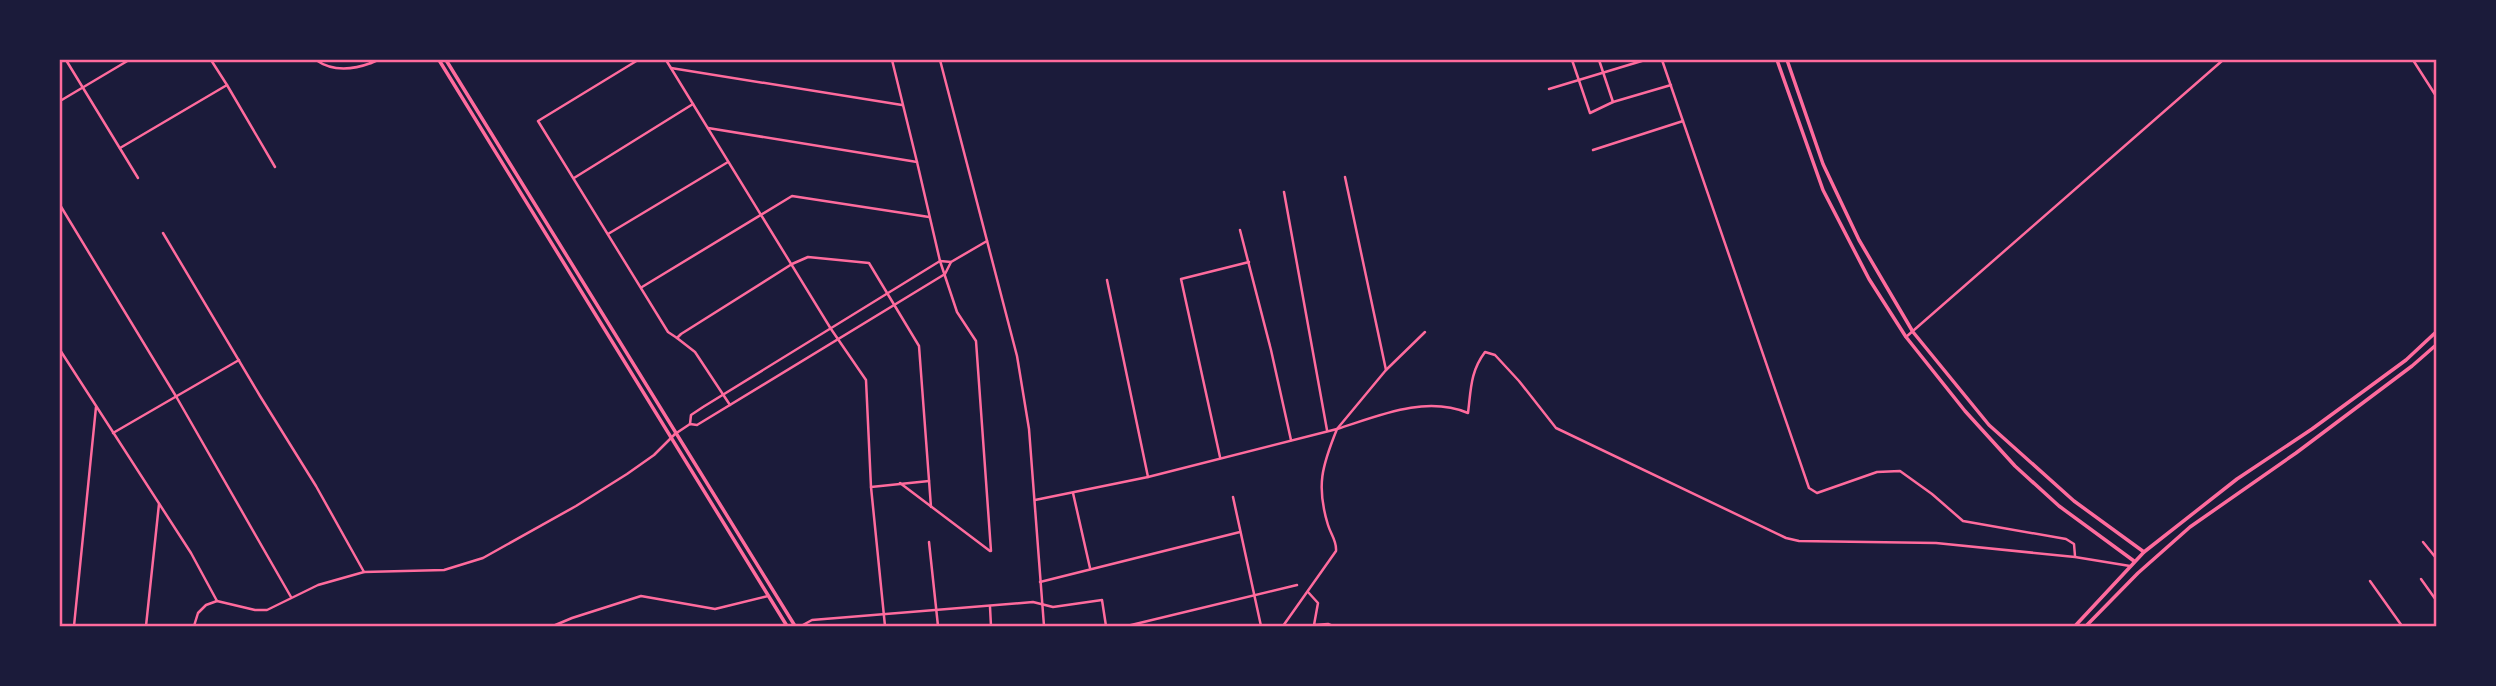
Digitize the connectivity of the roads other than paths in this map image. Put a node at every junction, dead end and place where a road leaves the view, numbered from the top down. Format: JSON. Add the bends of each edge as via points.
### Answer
{"nodes":[{"id":1,"x":66,"y":60,"type":"edge"},
{"id":2,"x":129,"y":60,"type":"edge"},
{"id":3,"x":211,"y":60,"type":"edge"},
{"id":4,"x":316,"y":60,"type":"edge"},
{"id":5,"x":378,"y":60,"type":"edge"},
{"id":6,"x":439,"y":60,"type":"edge"},
{"id":7,"x":446,"y":60,"type":"edge"},
{"id":8,"x":638,"y":60,"type":"edge"},
{"id":9,"x":666,"y":60,"type":"edge"},
{"id":10,"x":892,"y":60,"type":"edge"},
{"id":11,"x":940,"y":60,"type":"edge"},
{"id":12,"x":1572,"y":60,"type":"edge"},
{"id":13,"x":1599,"y":60,"type":"edge"},
{"id":14,"x":1645,"y":60,"type":"edge"},
{"id":15,"x":1662,"y":60,"type":"edge"},
{"id":16,"x":1777,"y":60,"type":"edge"},
{"id":17,"x":1787,"y":60,"type":"edge"},
{"id":18,"x":2223,"y":60,"type":"edge"},
{"id":19,"x":2413,"y":60,"type":"edge"},
{"id":20,"x":370,"y":61,"type":"edge"},
{"id":21,"x":671,"y":68,"type":"junction"},
{"id":22,"x":1603,"y":72,"type":"junction"},
{"id":23,"x":1579,"y":80,"type":"junction"},
{"id":24,"x":226,"y":85,"type":"junction"},
{"id":25,"x":1671,"y":85,"type":"junction"},
{"id":26,"x":84,"y":87,"type":"junction"},
{"id":27,"x":1549,"y":89,"type":"dead end"},
{"id":28,"x":2437,"y":96,"type":"edge"},
{"id":29,"x":60,"y":101,"type":"edge"},
{"id":30,"x":1613,"y":102,"type":"junction"},
{"id":31,"x":693,"y":104,"type":"junction"},
{"id":32,"x":902,"y":106,"type":"junction"},
{"id":33,"x":1683,"y":121,"type":"junction"},
{"id":34,"x":708,"y":128,"type":"junction"},
{"id":35,"x":120,"y":148,"type":"junction"},
{"id":36,"x":1593,"y":150,"type":"dead end"},
{"id":37,"x":728,"y":162,"type":"junction"},
{"id":38,"x":917,"y":162,"type":"junction"},
{"id":39,"x":275,"y":167,"type":"dead end"},
{"id":40,"x":1345,"y":177,"type":"dead end"},
{"id":41,"x":138,"y":178,"type":"dead end"},
{"id":42,"x":574,"y":179,"type":"junction"},
{"id":43,"x":1284,"y":192,"type":"dead end"},
{"id":44,"x":60,"y":205,"type":"edge"},
{"id":45,"x":760,"y":213,"type":"junction"},
{"id":46,"x":929,"y":217,"type":"junction"},
{"id":47,"x":1240,"y":230,"type":"dead end"},
{"id":48,"x":163,"y":233,"type":"dead end"},
{"id":49,"x":607,"y":234,"type":"junction"},
{"id":50,"x":987,"y":241,"type":"junction"},
{"id":51,"x":940,"y":261,"type":"junction"},
{"id":52,"x":951,"y":262,"type":"junction"},
{"id":53,"x":1249,"y":262,"type":"junction"},
{"id":54,"x":792,"y":264,"type":"junction"},
{"id":55,"x":945,"y":274,"type":"junction"},
{"id":56,"x":1107,"y":280,"type":"dead end"},
{"id":57,"x":640,"y":288,"type":"junction"},
{"id":58,"x":888,"y":293,"type":"junction"},
{"id":59,"x":895,"y":304,"type":"junction"},
{"id":60,"x":831,"y":329,"type":"junction"},
{"id":61,"x":1425,"y":332,"type":"dead end"},
{"id":62,"x":1913,"y":332,"type":"junction"},
{"id":63,"x":2437,"y":332,"type":"edge"},
{"id":64,"x":1906,"y":337,"type":"junction"},
{"id":65,"x":677,"y":338,"type":"junction"},
{"id":66,"x":839,"y":340,"type":"junction"},
{"id":67,"x":2437,"y":345,"type":"edge"},
{"id":68,"x":60,"y":350,"type":"edge"},
{"id":69,"x":239,"y":360,"type":"junction"},
{"id":70,"x":1386,"y":370,"type":"junction"},
{"id":71,"x":723,"y":395,"type":"junction"},
{"id":72,"x":177,"y":398,"type":"junction"},
{"id":73,"x":730,"y":405,"type":"junction"},
{"id":74,"x":96,"y":407,"type":"junction"},
{"id":75,"x":690,"y":424,"type":"junction"},
{"id":76,"x":1337,"y":429,"type":"junction"},
{"id":77,"x":2312,"y":429,"type":"junction"},
{"id":78,"x":1327,"y":430,"type":"junction"},
{"id":79,"x":113,"y":433,"type":"junction"},
{"id":80,"x":673,"y":435,"type":"junction"},
{"id":81,"x":2318,"y":437,"type":"junction"},
{"id":82,"x":1291,"y":440,"type":"junction"},
{"id":83,"x":1220,"y":457,"type":"junction"},
{"id":84,"x":1148,"y":477,"type":"junction"},
{"id":85,"x":929,"y":481,"type":"junction"},
{"id":86,"x":900,"y":483,"type":"junction"},
{"id":87,"x":871,"y":487,"type":"junction"},
{"id":88,"x":1073,"y":493,"type":"junction"},
{"id":89,"x":1233,"y":497,"type":"dead end"},
{"id":90,"x":1035,"y":500,"type":"junction"},
{"id":91,"x":159,"y":504,"type":"junction"},
{"id":92,"x":931,"y":507,"type":"junction"},
{"id":93,"x":725,"y":514,"type":"junction"},
{"id":94,"x":720,"y":519,"type":"junction"},
{"id":95,"x":1240,"y":532,"type":"junction"},
{"id":96,"x":929,"y":542,"type":"dead end"},
{"id":97,"x":2423,"y":542,"type":"dead end"},
{"id":98,"x":2144,"y":552,"type":"junction"},
{"id":99,"x":2076,"y":557,"type":"junction"},
{"id":100,"x":2437,"y":558,"type":"edge"},
{"id":101,"x":2134,"y":561,"type":"junction"},
{"id":102,"x":2130,"y":566,"type":"junction"},
{"id":103,"x":1090,"y":568,"type":"junction"},
{"id":104,"x":364,"y":572,"type":"junction"},
{"id":105,"x":2421,"y":579,"type":"dead end"},
{"id":106,"x":2370,"y":581,"type":"dead end"},
{"id":107,"x":1040,"y":582,"type":"junction"},
{"id":108,"x":1297,"y":585,"type":"dead end"},
{"id":109,"x":1308,"y":592,"type":"junction"},
{"id":110,"x":768,"y":596,"type":"junction"},
{"id":111,"x":1254,"y":596,"type":"junction"},
{"id":112,"x":291,"y":597,"type":"junction"},
{"id":113,"x":2437,"y":600,"type":"edge"},
{"id":114,"x":217,"y":601,"type":"junction"},
{"id":115,"x":1042,"y":605,"type":"junction"},
{"id":116,"x":990,"y":607,"type":"junction"},
{"id":117,"x":936,"y":610,"type":"junction"},
{"id":118,"x":883,"y":614,"type":"junction"},
{"id":119,"x":559,"y":625,"type":"edge"},
{"id":120,"x":74,"y":626,"type":"edge"},
{"id":121,"x":146,"y":626,"type":"edge"},
{"id":122,"x":194,"y":626,"type":"edge"},
{"id":123,"x":554,"y":626,"type":"edge"},
{"id":124,"x":787,"y":626,"type":"edge"},
{"id":125,"x":795,"y":626,"type":"edge"},
{"id":126,"x":801,"y":626,"type":"edge"},
{"id":127,"x":885,"y":626,"type":"edge"},
{"id":128,"x":938,"y":626,"type":"edge"},
{"id":129,"x":991,"y":626,"type":"edge"},
{"id":130,"x":1044,"y":626,"type":"edge"},
{"id":131,"x":1106,"y":626,"type":"edge"},
{"id":132,"x":1128,"y":626,"type":"edge"},
{"id":133,"x":1261,"y":626,"type":"edge"},
{"id":134,"x":1283,"y":626,"type":"edge"},
{"id":135,"x":1333,"y":626,"type":"edge"},
{"id":136,"x":2074,"y":626,"type":"edge"},
{"id":137,"x":2086,"y":626,"type":"edge"},
{"id":138,"x":2402,"y":626,"type":"edge"}],
"edges":[{"from":1,"to":26,"type":"street"},
{"from":2,"to":26,"type":"street"},
{"from":3,"to":24,"type":"street"},
{"from":4,"to":20,"type":"street","via":[[337,69],[353,69]]},
{"from":5,"to":20,"type":"street"},
{"from":6,"to":80,"type":"main road"},
{"from":7,"to":80,"type":"main road"},
{"from":8,"to":42,"type":"street","via":[[538,121]]},
{"from":9,"to":21,"type":"street"},
{"from":10,"to":32,"type":"street"},
{"from":11,"to":50,"type":"street"},
{"from":12,"to":23,"type":"street"},
{"from":13,"to":22,"type":"street"},
{"from":14,"to":22,"type":"street"},
{"from":15,"to":25,"type":"street"},
{"from":16,"to":64,"type":"main road","via":[[1823,190],[1869,279]]},
{"from":17,"to":62,"type":"main road","via":[[1823,164],[1859,240]]},
{"from":18,"to":62,"type":"street"},
{"from":19,"to":28,"type":"street"},
{"from":21,"to":31,"type":"street"},
{"from":21,"to":32,"type":"street"},
{"from":22,"to":23,"type":"street"},
{"from":22,"to":30,"type":"street"},
{"from":23,"to":27,"type":"street"},
{"from":23,"to":30,"type":"street","via":[[1590,113]]},
{"from":24,"to":35,"type":"street"},
{"from":24,"to":39,"type":"street"},
{"from":25,"to":30,"type":"street"},
{"from":25,"to":33,"type":"street"},
{"from":26,"to":29,"type":"street"},
{"from":26,"to":35,"type":"street"},
{"from":31,"to":34,"type":"street"},
{"from":31,"to":42,"type":"street"},
{"from":32,"to":38,"type":"street"},
{"from":33,"to":36,"type":"street"},
{"from":33,"to":99,"type":"street","via":[[1809,488],[1817,493],[1877,472],[1900,471],[1963,521],[2066,539],[2074,544]]},
{"from":34,"to":37,"type":"street"},
{"from":34,"to":38,"type":"street"},
{"from":35,"to":41,"type":"street"},
{"from":37,"to":45,"type":"street"},
{"from":37,"to":49,"type":"street"},
{"from":38,"to":46,"type":"street"},
{"from":40,"to":70,"type":"street"},
{"from":42,"to":49,"type":"street"},
{"from":43,"to":78,"type":"street"},
{"from":44,"to":72,"type":"street"},
{"from":45,"to":46,"type":"street","via":[[792,195]]},
{"from":45,"to":54,"type":"street"},
{"from":45,"to":57,"type":"street"},
{"from":46,"to":51,"type":"street"},
{"from":47,"to":53,"type":"street"},
{"from":48,"to":69,"type":"street"},
{"from":49,"to":57,"type":"street"},
{"from":50,"to":52,"type":"street"},
{"from":50,"to":90,"type":"street","via":[[1017,356]]},
{"from":51,"to":52,"type":"street"},
{"from":51,"to":55,"type":"street"},
{"from":51,"to":58,"type":"street"},
{"from":52,"to":55,"type":"street"},
{"from":53,"to":82,"type":"street"},
{"from":53,"to":83,"type":"street","via":[[1181,279]]},
{"from":54,"to":58,"type":"street","via":[[808,257],[869,263]]},
{"from":54,"to":60,"type":"street"},
{"from":54,"to":65,"type":"street"},
{"from":55,"to":59,"type":"street"},
{"from":55,"to":92,"type":"street","via":[[957,312],[976,341],[991,551]]},
{"from":56,"to":84,"type":"street"},
{"from":57,"to":65,"type":"street","via":[[667,332]]},
{"from":58,"to":59,"type":"street"},
{"from":58,"to":60,"type":"street"},
{"from":59,"to":66,"type":"street"},
{"from":59,"to":85,"type":"street","via":[[919,346]]},
{"from":60,"to":66,"type":"street"},
{"from":60,"to":71,"type":"street"},
{"from":61,"to":70,"type":"street"},
{"from":62,"to":64,"type":"street"},
{"from":62,"to":98,"type":"main road","via":[[1989,425],[2074,500]]},
{"from":63,"to":77,"type":"main road"},
{"from":64,"to":101,"type":"main road","via":[[2015,466],[2059,506]]},
{"from":65,"to":71,"type":"street","via":[[695,352]]},
{"from":66,"to":73,"type":"street"},
{"from":66,"to":87,"type":"street","via":[[866,380]]},
{"from":67,"to":81,"type":"main road"},
{"from":68,"to":74,"type":"street"},
{"from":69,"to":72,"type":"street"},
{"from":69,"to":104,"type":"street"},
{"from":70,"to":76,"type":"street"},
{"from":71,"to":73,"type":"street"},
{"from":71,"to":75,"type":"street","via":[[691,415]]},
{"from":72,"to":79,"type":"street"},
{"from":72,"to":112,"type":"street"},
{"from":73,"to":75,"type":"street","via":[[698,425]]},
{"from":74,"to":79,"type":"street"},
{"from":74,"to":120,"type":"street"},
{"from":75,"to":80,"type":"street"},
{"from":76,"to":78,"type":"street"},
{"from":76,"to":99,"type":"street","via":[[1413,407],[1468,413],[1470,380],[1485,352],[1491,353],[1556,428],[1786,537],[1799,541],[1936,542]]},
{"from":76,"to":109,"type":"street","via":[[1325,459],[1320,492],[1336,551]]},
{"from":77,"to":81,"type":"main road"},
{"from":77,"to":98,"type":"main road","via":[[2237,479]]},
{"from":78,"to":82,"type":"street"},
{"from":79,"to":91,"type":"street"},
{"from":80,"to":93,"type":"main road"},
{"from":80,"to":94,"type":"main road"},
{"from":80,"to":104,"type":"street","via":[[627,474],[483,558],[444,570]]},
{"from":81,"to":137,"type":"main road","via":[[2190,527]]},
{"from":82,"to":83,"type":"street"},
{"from":83,"to":84,"type":"street"},
{"from":84,"to":88,"type":"street"},
{"from":85,"to":86,"type":"street"},
{"from":85,"to":92,"type":"street"},
{"from":86,"to":87,"type":"street"},
{"from":86,"to":92,"type":"street"},
{"from":87,"to":118,"type":"street"},
{"from":88,"to":90,"type":"street"},
{"from":88,"to":103,"type":"street"},
{"from":89,"to":95,"type":"street"},
{"from":90,"to":107,"type":"street"},
{"from":91,"to":114,"type":"street"},
{"from":91,"to":121,"type":"street"},
{"from":93,"to":94,"type":"main road"},
{"from":93,"to":125,"type":"main road"},
{"from":94,"to":110,"type":"main road"},
{"from":95,"to":103,"type":"street"},
{"from":95,"to":111,"type":"street"},
{"from":96,"to":117,"type":"street"},
{"from":97,"to":100,"type":"street"},
{"from":98,"to":101,"type":"main road"},
{"from":99,"to":102,"type":"street"},
{"from":101,"to":102,"type":"main road"},
{"from":102,"to":136,"type":"main road"},
{"from":103,"to":107,"type":"street"},
{"from":104,"to":112,"type":"street"},
{"from":105,"to":113,"type":"street"},
{"from":106,"to":138,"type":"street"},
{"from":107,"to":115,"type":"street"},
{"from":108,"to":111,"type":"street"},
{"from":109,"to":134,"type":"street"},
{"from":109,"to":135,"type":"street","via":[[1318,603],[1314,625]]},
{"from":110,"to":119,"type":"street","via":[[715,609],[641,597]]},
{"from":110,"to":124,"type":"main road"},
{"from":111,"to":132,"type":"street"},
{"from":111,"to":133,"type":"street"},
{"from":112,"to":114,"type":"street","via":[[267,610]]},
{"from":114,"to":122,"type":"street","via":[[198,613]]},
{"from":115,"to":116,"type":"street"},
{"from":115,"to":130,"type":"street"},
{"from":115,"to":131,"type":"street","via":[[1101,600]]},
{"from":116,"to":117,"type":"street"},
{"from":116,"to":129,"type":"street"},
{"from":117,"to":118,"type":"street"},
{"from":117,"to":128,"type":"street"},
{"from":118,"to":126,"type":"street","via":[[813,620]]},
{"from":118,"to":127,"type":"street"},
{"from":119,"to":123,"type":"street"}]}
